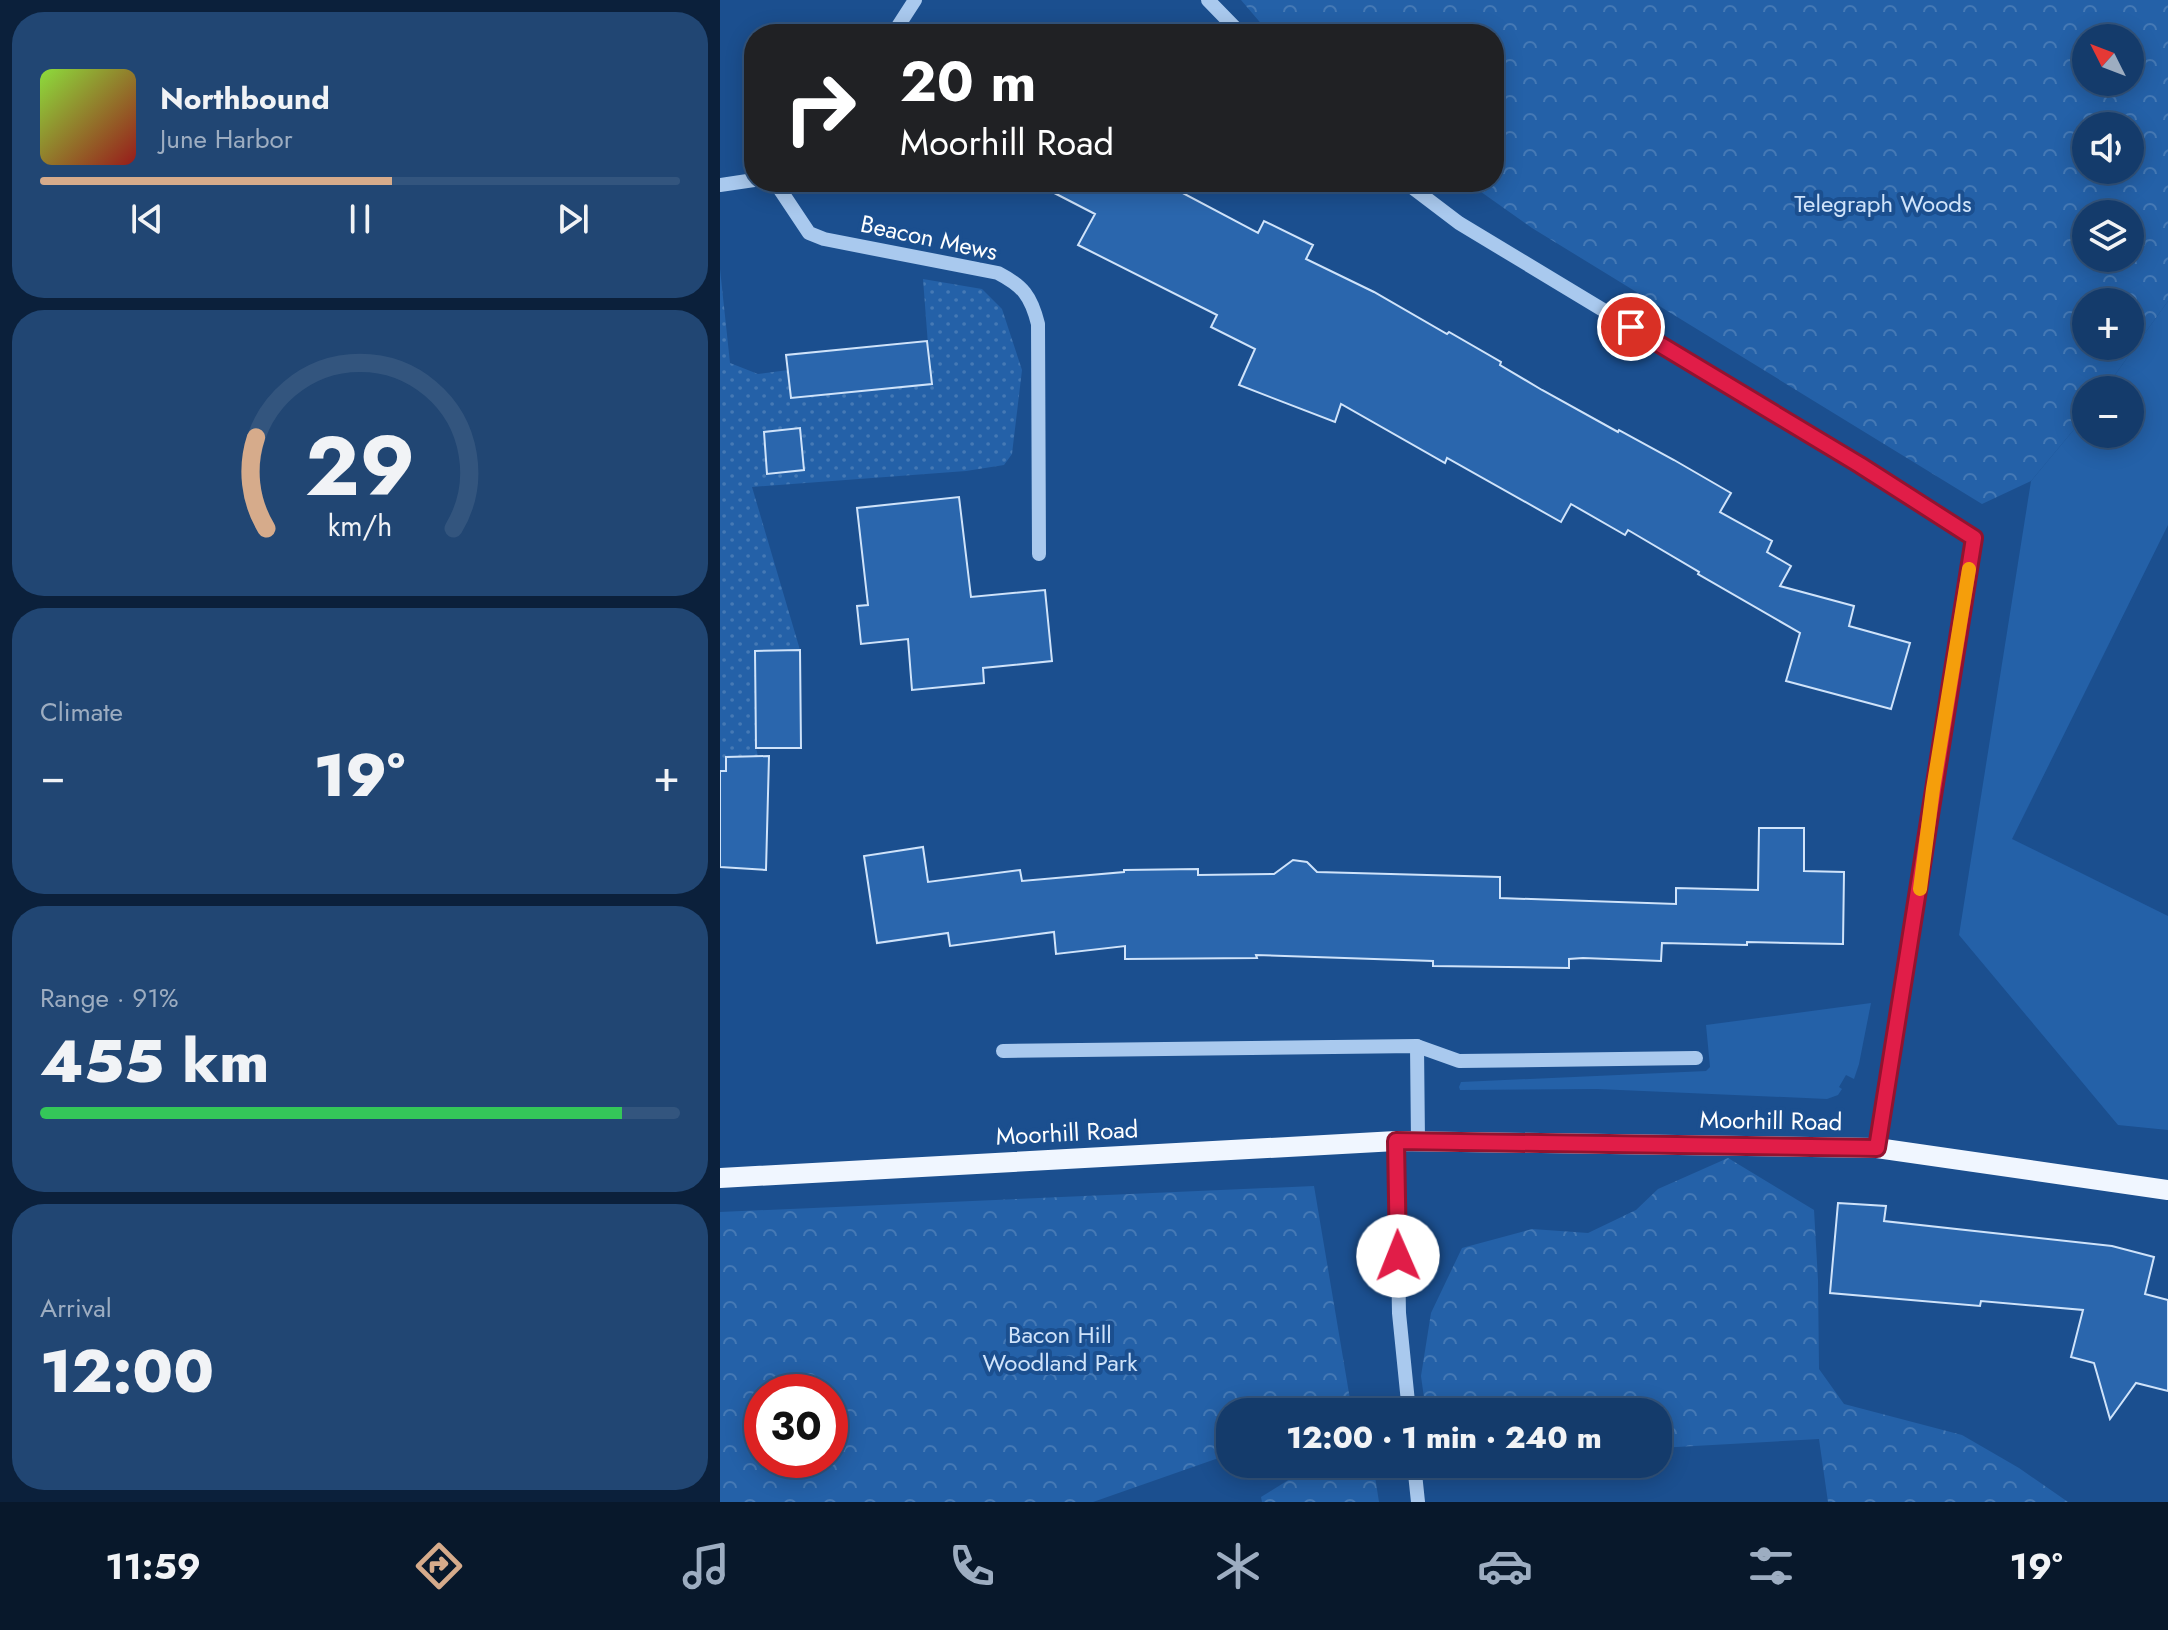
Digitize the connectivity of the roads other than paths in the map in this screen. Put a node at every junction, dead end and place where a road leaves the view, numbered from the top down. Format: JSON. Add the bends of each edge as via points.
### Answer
{"nodes":[{"id":1,"x":915,"y":0,"type":"edge"},
{"id":2,"x":1208,"y":0,"type":"edge"},
{"id":3,"x":899,"y":24,"type":"edge"},
{"id":4,"x":1231,"y":24,"type":"edge"},
{"id":5,"x":744,"y":181,"type":"edge"},
{"id":6,"x":720,"y":185,"type":"edge"},
{"id":7,"x":782,"y":192,"type":"edge"},
{"id":8,"x":1418,"y":192,"type":"edge"},
{"id":9,"x":1039,"y":554,"type":"dead end"},
{"id":10,"x":1417,"y":1046,"type":"junction"},
{"id":11,"x":1003,"y":1051,"type":"dead end"},
{"id":12,"x":1696,"y":1058,"type":"dead end"},
{"id":13,"x":1396,"y":1141,"type":"junction"},
{"id":14,"x":1418,"y":1141,"type":"junction"},
{"id":15,"x":1877,"y":1148,"type":"junction"},
{"id":16,"x":720,"y":1178,"type":"edge"},
{"id":17,"x":2168,"y":1190,"type":"edge"},
{"id":18,"x":1408,"y":1398,"type":"edge"},
{"id":19,"x":1415,"y":1478,"type":"edge"},
{"id":20,"x":1418,"y":1502,"type":"edge"}],
"edges":[{"from":1,"to":3,"type":"street"},
{"from":2,"to":4,"type":"street"},
{"from":5,"to":6,"type":"street"},
{"from":7,"to":9,"type":"street","name":"Beacon Mews","via":[[809,233],[998,273],[1032,301],[1038,324]]},
{"from":8,"to":15,"type":"street","via":[[1459,223],[1974,538]]},
{"from":10,"to":11,"type":"street"},
{"from":10,"to":12,"type":"street","via":[[1459,1061]]},
{"from":10,"to":14,"type":"street"},
{"from":13,"to":14,"type":"main road","name":"Moorhill Road"},
{"from":13,"to":16,"type":"main road","name":"Moorhill Road"},
{"from":13,"to":18,"type":"street","via":[[1399,1313]]},
{"from":14,"to":15,"type":"main road","name":"Moorhill Road"},
{"from":15,"to":17,"type":"main road","name":"Moorhill Road"},
{"from":19,"to":20,"type":"street"}]}
